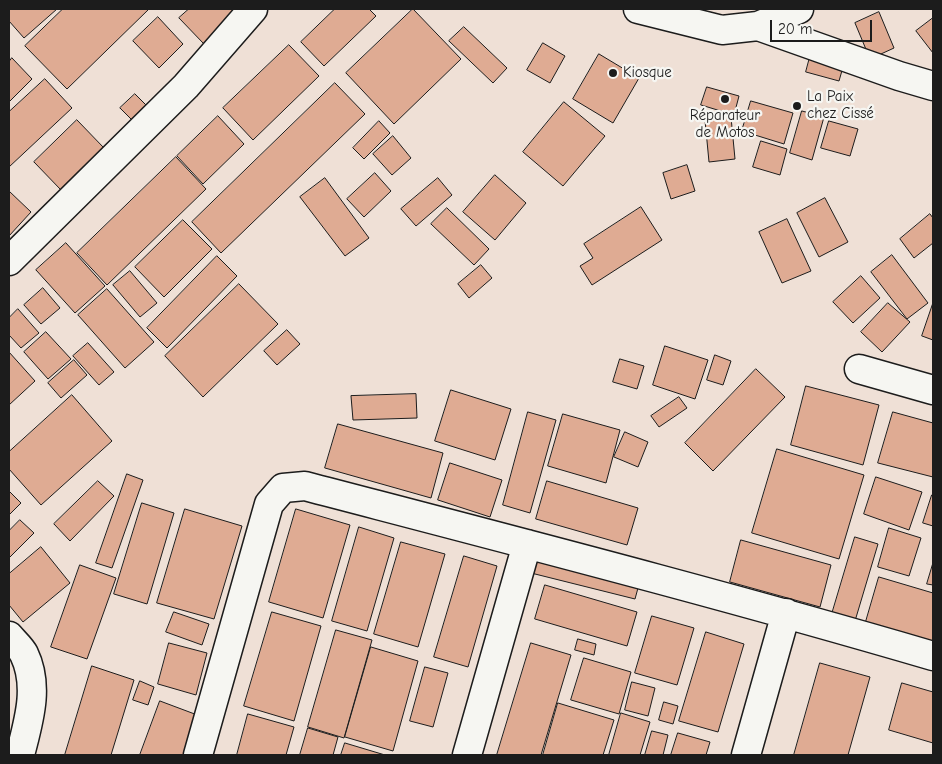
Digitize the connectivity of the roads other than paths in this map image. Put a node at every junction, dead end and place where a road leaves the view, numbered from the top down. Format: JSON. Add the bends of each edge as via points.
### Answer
{"nodes":[{"id":1,"x":253,"y":9,"type":"edge"},
{"id":2,"x":638,"y":9,"type":"edge"},
{"id":3,"x":799,"y":9,"type":"edge"},
{"id":4,"x":758,"y":26,"type":"junction"},
{"id":5,"x":933,"y":86,"type":"edge"},
{"id":6,"x":9,"y":261,"type":"edge"},
{"id":7,"x":859,"y":369,"type":"dead end"},
{"id":8,"x":933,"y":390,"type":"edge"},
{"id":9,"x":527,"y":544,"type":"junction"},
{"id":10,"x":786,"y":613,"type":"junction"},
{"id":11,"x":9,"y":636,"type":"edge"},
{"id":12,"x":933,"y":656,"type":"edge"},
{"id":13,"x":20,"y":755,"type":"edge"},
{"id":14,"x":198,"y":755,"type":"edge"},
{"id":15,"x":467,"y":755,"type":"edge"},
{"id":16,"x":746,"y":755,"type":"edge"}],
"edges":[{"from":1,"to":6,"type":"street","via":[[186,86]]},
{"from":2,"to":4,"type":"street","via":[[722,30]]},
{"from":3,"to":4,"type":"street"},
{"from":4,"to":5,"type":"street"},
{"from":7,"to":8,"type":"street"},
{"from":9,"to":10,"type":"street"},
{"from":9,"to":14,"type":"street","via":[[305,486],[283,488],[269,504]]},
{"from":9,"to":15,"type":"street"},
{"from":10,"to":12,"type":"street"},
{"from":10,"to":16,"type":"street"},
{"from":11,"to":13,"type":"street","via":[[24,653],[31,674],[32,708]]}]}
